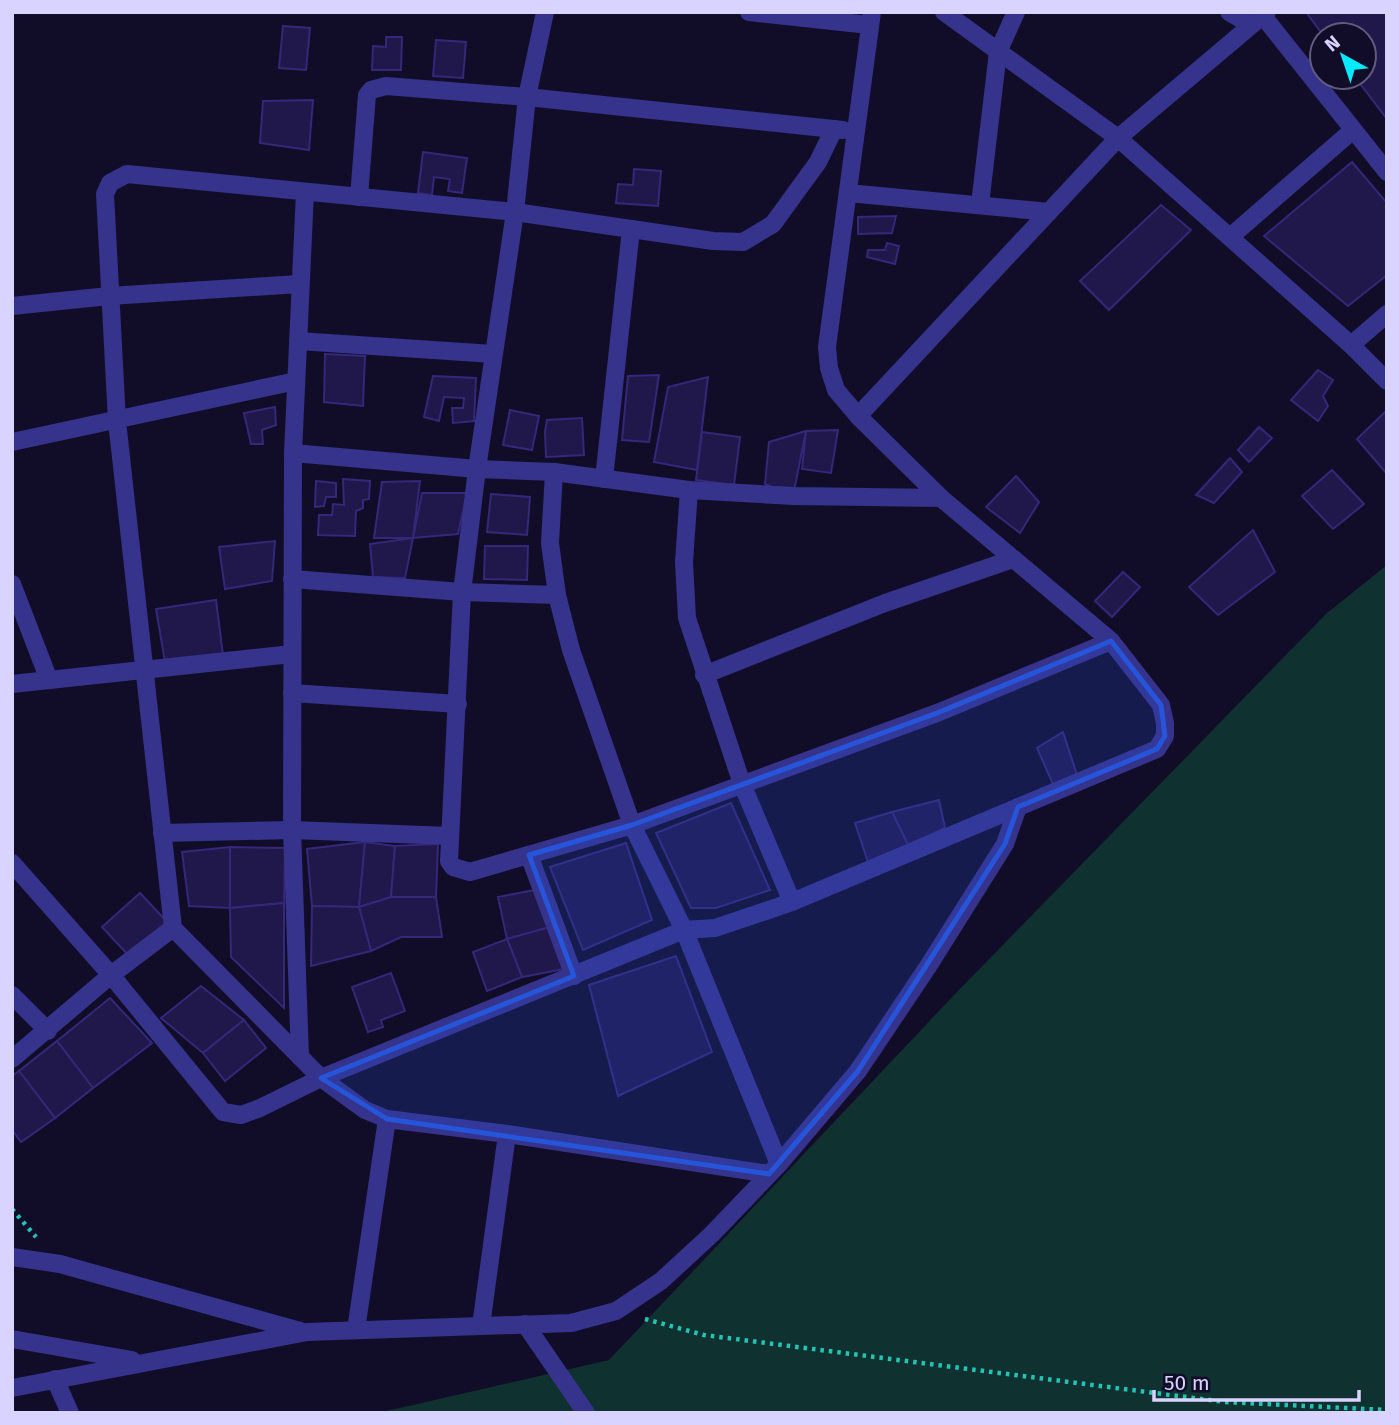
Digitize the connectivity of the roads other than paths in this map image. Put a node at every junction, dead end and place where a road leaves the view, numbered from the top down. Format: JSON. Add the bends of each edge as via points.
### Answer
{"nodes":[{"id":1,"x":545,"y":12,"type":"edge"},
{"id":2,"x":749,"y":12,"type":"edge"},
{"id":3,"x":944,"y":12,"type":"edge"},
{"id":4,"x":1016,"y":12,"type":"edge"},
{"id":5,"x":1229,"y":12,"type":"edge"},
{"id":6,"x":871,"y":18,"type":"edge"},
{"id":7,"x":1260,"y":18,"type":"edge"},
{"id":8,"x":999,"y":52,"type":"junction"},
{"id":9,"x":527,"y":97,"type":"junction"},
{"id":10,"x":834,"y":129,"type":"junction"},
{"id":11,"x":1353,"y":130,"type":"junction"},
{"id":12,"x":857,"y":131,"type":"junction"},
{"id":13,"x":1118,"y":138,"type":"junction"},
{"id":14,"x":1387,"y":172,"type":"edge"},
{"id":15,"x":305,"y":192,"type":"junction"},
{"id":16,"x":848,"y":193,"type":"junction"},
{"id":17,"x":359,"y":197,"type":"junction"},
{"id":18,"x":980,"y":204,"type":"junction"},
{"id":19,"x":515,"y":212,"type":"junction"},
{"id":20,"x":1049,"y":212,"type":"junction"},
{"id":21,"x":631,"y":229,"type":"junction"},
{"id":22,"x":1230,"y":237,"type":"junction"},
{"id":23,"x":300,"y":284,"type":"junction"},
{"id":24,"x":109,"y":296,"type":"junction"},
{"id":25,"x":12,"y":306,"type":"edge"},
{"id":26,"x":1387,"y":314,"type":"edge"},
{"id":27,"x":298,"y":341,"type":"junction"},
{"id":28,"x":1351,"y":345,"type":"junction"},
{"id":29,"x":493,"y":354,"type":"junction"},
{"id":30,"x":296,"y":381,"type":"junction"},
{"id":31,"x":1387,"y":381,"type":"edge"},
{"id":32,"x":858,"y":416,"type":"junction"},
{"id":33,"x":117,"y":421,"type":"junction"},
{"id":34,"x":12,"y":442,"type":"edge"},
{"id":35,"x":293,"y":453,"type":"junction"},
{"id":36,"x":477,"y":469,"type":"junction"},
{"id":37,"x":554,"y":472,"type":"junction"},
{"id":38,"x":604,"y":479,"type":"junction"},
{"id":39,"x":689,"y":490,"type":"junction"},
{"id":40,"x":941,"y":498,"type":"junction"},
{"id":41,"x":1013,"y":559,"type":"junction"},
{"id":42,"x":292,"y":579,"type":"junction"},
{"id":43,"x":12,"y":584,"type":"edge"},
{"id":44,"x":462,"y":592,"type":"junction"},
{"id":45,"x":557,"y":595,"type":"junction"},
{"id":46,"x":1111,"y":641,"type":"junction"},
{"id":47,"x":292,"y":654,"type":"junction"},
{"id":48,"x":145,"y":671,"type":"junction"},
{"id":49,"x":704,"y":676,"type":"junction"},
{"id":50,"x":49,"y":680,"type":"junction"},
{"id":51,"x":12,"y":684,"type":"edge"},
{"id":52,"x":292,"y":693,"type":"junction"},
{"id":53,"x":458,"y":704,"type":"junction"},
{"id":54,"x":742,"y":785,"type":"junction"},
{"id":55,"x":1018,"y":807,"type":"junction"},
{"id":56,"x":632,"y":825,"type":"junction"},
{"id":57,"x":292,"y":830,"type":"junction"},
{"id":58,"x":162,"y":832,"type":"junction"},
{"id":59,"x":450,"y":836,"type":"junction"},
{"id":60,"x":529,"y":855,"type":"junction"},
{"id":61,"x":12,"y":863,"type":"edge"},
{"id":62,"x":792,"y":902,"type":"junction"},
{"id":63,"x":173,"y":928,"type":"junction"},
{"id":64,"x":684,"y":930,"type":"junction"},
{"id":65,"x":111,"y":975,"type":"junction"},
{"id":66,"x":574,"y":975,"type":"junction"},
{"id":67,"x":12,"y":995,"type":"edge"},
{"id":68,"x":48,"y":1031,"type":"junction"},
{"id":69,"x":300,"y":1057,"type":"junction"},
{"id":70,"x":12,"y":1059,"type":"edge"},
{"id":71,"x":321,"y":1078,"type":"junction"},
{"id":72,"x":387,"y":1119,"type":"junction"},
{"id":73,"x":507,"y":1134,"type":"junction"},
{"id":74,"x":774,"y":1169,"type":"junction"},
{"id":75,"x":12,"y":1257,"type":"edge"},
{"id":76,"x":525,"y":1324,"type":"junction"},
{"id":77,"x":481,"y":1326,"type":"junction"},
{"id":78,"x":356,"y":1330,"type":"junction"},
{"id":79,"x":307,"y":1332,"type":"junction"},
{"id":80,"x":12,"y":1339,"type":"edge"},
{"id":81,"x":146,"y":1362,"type":"junction"},
{"id":82,"x":55,"y":1379,"type":"junction"},
{"id":83,"x":12,"y":1388,"type":"edge"},
{"id":84,"x":70,"y":1413,"type":"edge"},
{"id":85,"x":586,"y":1413,"type":"edge"}],
"edges":[{"from":1,"to":9,"type":"street"},
{"from":2,"to":6,"type":"street"},
{"from":3,"to":8,"type":"street"},
{"from":4,"to":8,"type":"street"},
{"from":5,"to":7,"type":"street"},
{"from":6,"to":12,"type":"street"},
{"from":7,"to":11,"type":"street"},
{"from":7,"to":13,"type":"street"},
{"from":8,"to":13,"type":"street"},
{"from":8,"to":18,"type":"street"},
{"from":9,"to":10,"type":"street"},
{"from":9,"to":17,"type":"street","via":[[386,86],[371,90]]},
{"from":9,"to":19,"type":"street"},
{"from":10,"to":12,"type":"street"},
{"from":10,"to":21,"type":"street","via":[[818,162],[773,224],[743,242]]},
{"from":11,"to":14,"type":"street"},
{"from":11,"to":22,"type":"street"},
{"from":12,"to":16,"type":"street"},
{"from":13,"to":20,"type":"street"},
{"from":13,"to":22,"type":"street"},
{"from":15,"to":17,"type":"street"},
{"from":15,"to":23,"type":"street"},
{"from":15,"to":24,"type":"street","via":[[127,174],[110,183],[104,194]]},
{"from":16,"to":18,"type":"street"},
{"from":16,"to":32,"type":"street","via":[[827,347],[836,390]]},
{"from":17,"to":19,"type":"street"},
{"from":18,"to":20,"type":"street"},
{"from":19,"to":21,"type":"street"},
{"from":19,"to":29,"type":"street"},
{"from":20,"to":32,"type":"street"},
{"from":21,"to":38,"type":"street"},
{"from":22,"to":28,"type":"street"},
{"from":23,"to":24,"type":"street"},
{"from":23,"to":27,"type":"street"},
{"from":24,"to":25,"type":"street"},
{"from":24,"to":33,"type":"street"},
{"from":26,"to":28,"type":"street"},
{"from":27,"to":29,"type":"street"},
{"from":27,"to":30,"type":"street"},
{"from":28,"to":31,"type":"street"},
{"from":29,"to":36,"type":"street"},
{"from":30,"to":33,"type":"street"},
{"from":30,"to":35,"type":"street"},
{"from":32,"to":40,"type":"street"},
{"from":33,"to":34,"type":"street"},
{"from":33,"to":48,"type":"street"},
{"from":35,"to":36,"type":"street"},
{"from":35,"to":42,"type":"street"},
{"from":36,"to":37,"type":"street"},
{"from":36,"to":44,"type":"street"},
{"from":37,"to":38,"type":"street"},
{"from":37,"to":45,"type":"street","via":[[550,543]]},
{"from":38,"to":39,"type":"street"},
{"from":39,"to":40,"type":"street"},
{"from":39,"to":49,"type":"street","via":[[684,562],[687,618]]},
{"from":40,"to":41,"type":"street"},
{"from":41,"to":46,"type":"street"},
{"from":41,"to":49,"type":"street","via":[[885,603]]},
{"from":42,"to":44,"type":"street"},
{"from":42,"to":47,"type":"street"},
{"from":43,"to":50,"type":"street"},
{"from":44,"to":45,"type":"street"},
{"from":44,"to":53,"type":"street"},
{"from":45,"to":56,"type":"street"},
{"from":46,"to":54,"type":"street","via":[[937,713]]},
{"from":46,"to":55,"type":"street","via":[[1161,705],[1165,736],[1157,749]]},
{"from":47,"to":48,"type":"street"},
{"from":47,"to":52,"type":"street"},
{"from":48,"to":50,"type":"street"},
{"from":48,"to":58,"type":"street"},
{"from":49,"to":54,"type":"street"},
{"from":50,"to":51,"type":"street"},
{"from":52,"to":53,"type":"street"},
{"from":52,"to":57,"type":"street"},
{"from":53,"to":59,"type":"street"},
{"from":54,"to":56,"type":"street"},
{"from":54,"to":62,"type":"street"},
{"from":55,"to":62,"type":"street"},
{"from":55,"to":74,"type":"street","via":[[1005,844],[858,1071]]},
{"from":56,"to":60,"type":"street"},
{"from":56,"to":64,"type":"street"},
{"from":57,"to":58,"type":"street"},
{"from":57,"to":59,"type":"street"},
{"from":57,"to":69,"type":"street"},
{"from":58,"to":63,"type":"street"},
{"from":59,"to":60,"type":"street","via":[[449,861],[463,871]]},
{"from":60,"to":66,"type":"street"},
{"from":61,"to":65,"type":"street"},
{"from":62,"to":64,"type":"street","via":[[715,928]]},
{"from":63,"to":65,"type":"street"},
{"from":63,"to":69,"type":"street"},
{"from":64,"to":66,"type":"street"},
{"from":64,"to":74,"type":"street"},
{"from":65,"to":68,"type":"street"},
{"from":65,"to":71,"type":"street","via":[[223,1112],[241,1115]]},
{"from":66,"to":71,"type":"street"},
{"from":67,"to":68,"type":"street"},
{"from":68,"to":70,"type":"street"},
{"from":69,"to":71,"type":"street"},
{"from":71,"to":72,"type":"street","via":[[365,1110]]},
{"from":72,"to":73,"type":"street"},
{"from":72,"to":78,"type":"street"},
{"from":73,"to":74,"type":"street"},
{"from":73,"to":77,"type":"street"},
{"from":74,"to":76,"type":"street","via":[[661,1281],[616,1311],[571,1323]]},
{"from":75,"to":79,"type":"street","via":[[60,1264]]},
{"from":76,"to":77,"type":"street"},
{"from":76,"to":85,"type":"street"},
{"from":77,"to":78,"type":"street"},
{"from":78,"to":79,"type":"street"},
{"from":79,"to":81,"type":"street"},
{"from":80,"to":81,"type":"street"},
{"from":81,"to":82,"type":"street"},
{"from":82,"to":83,"type":"street"},
{"from":82,"to":84,"type":"street"}]}
